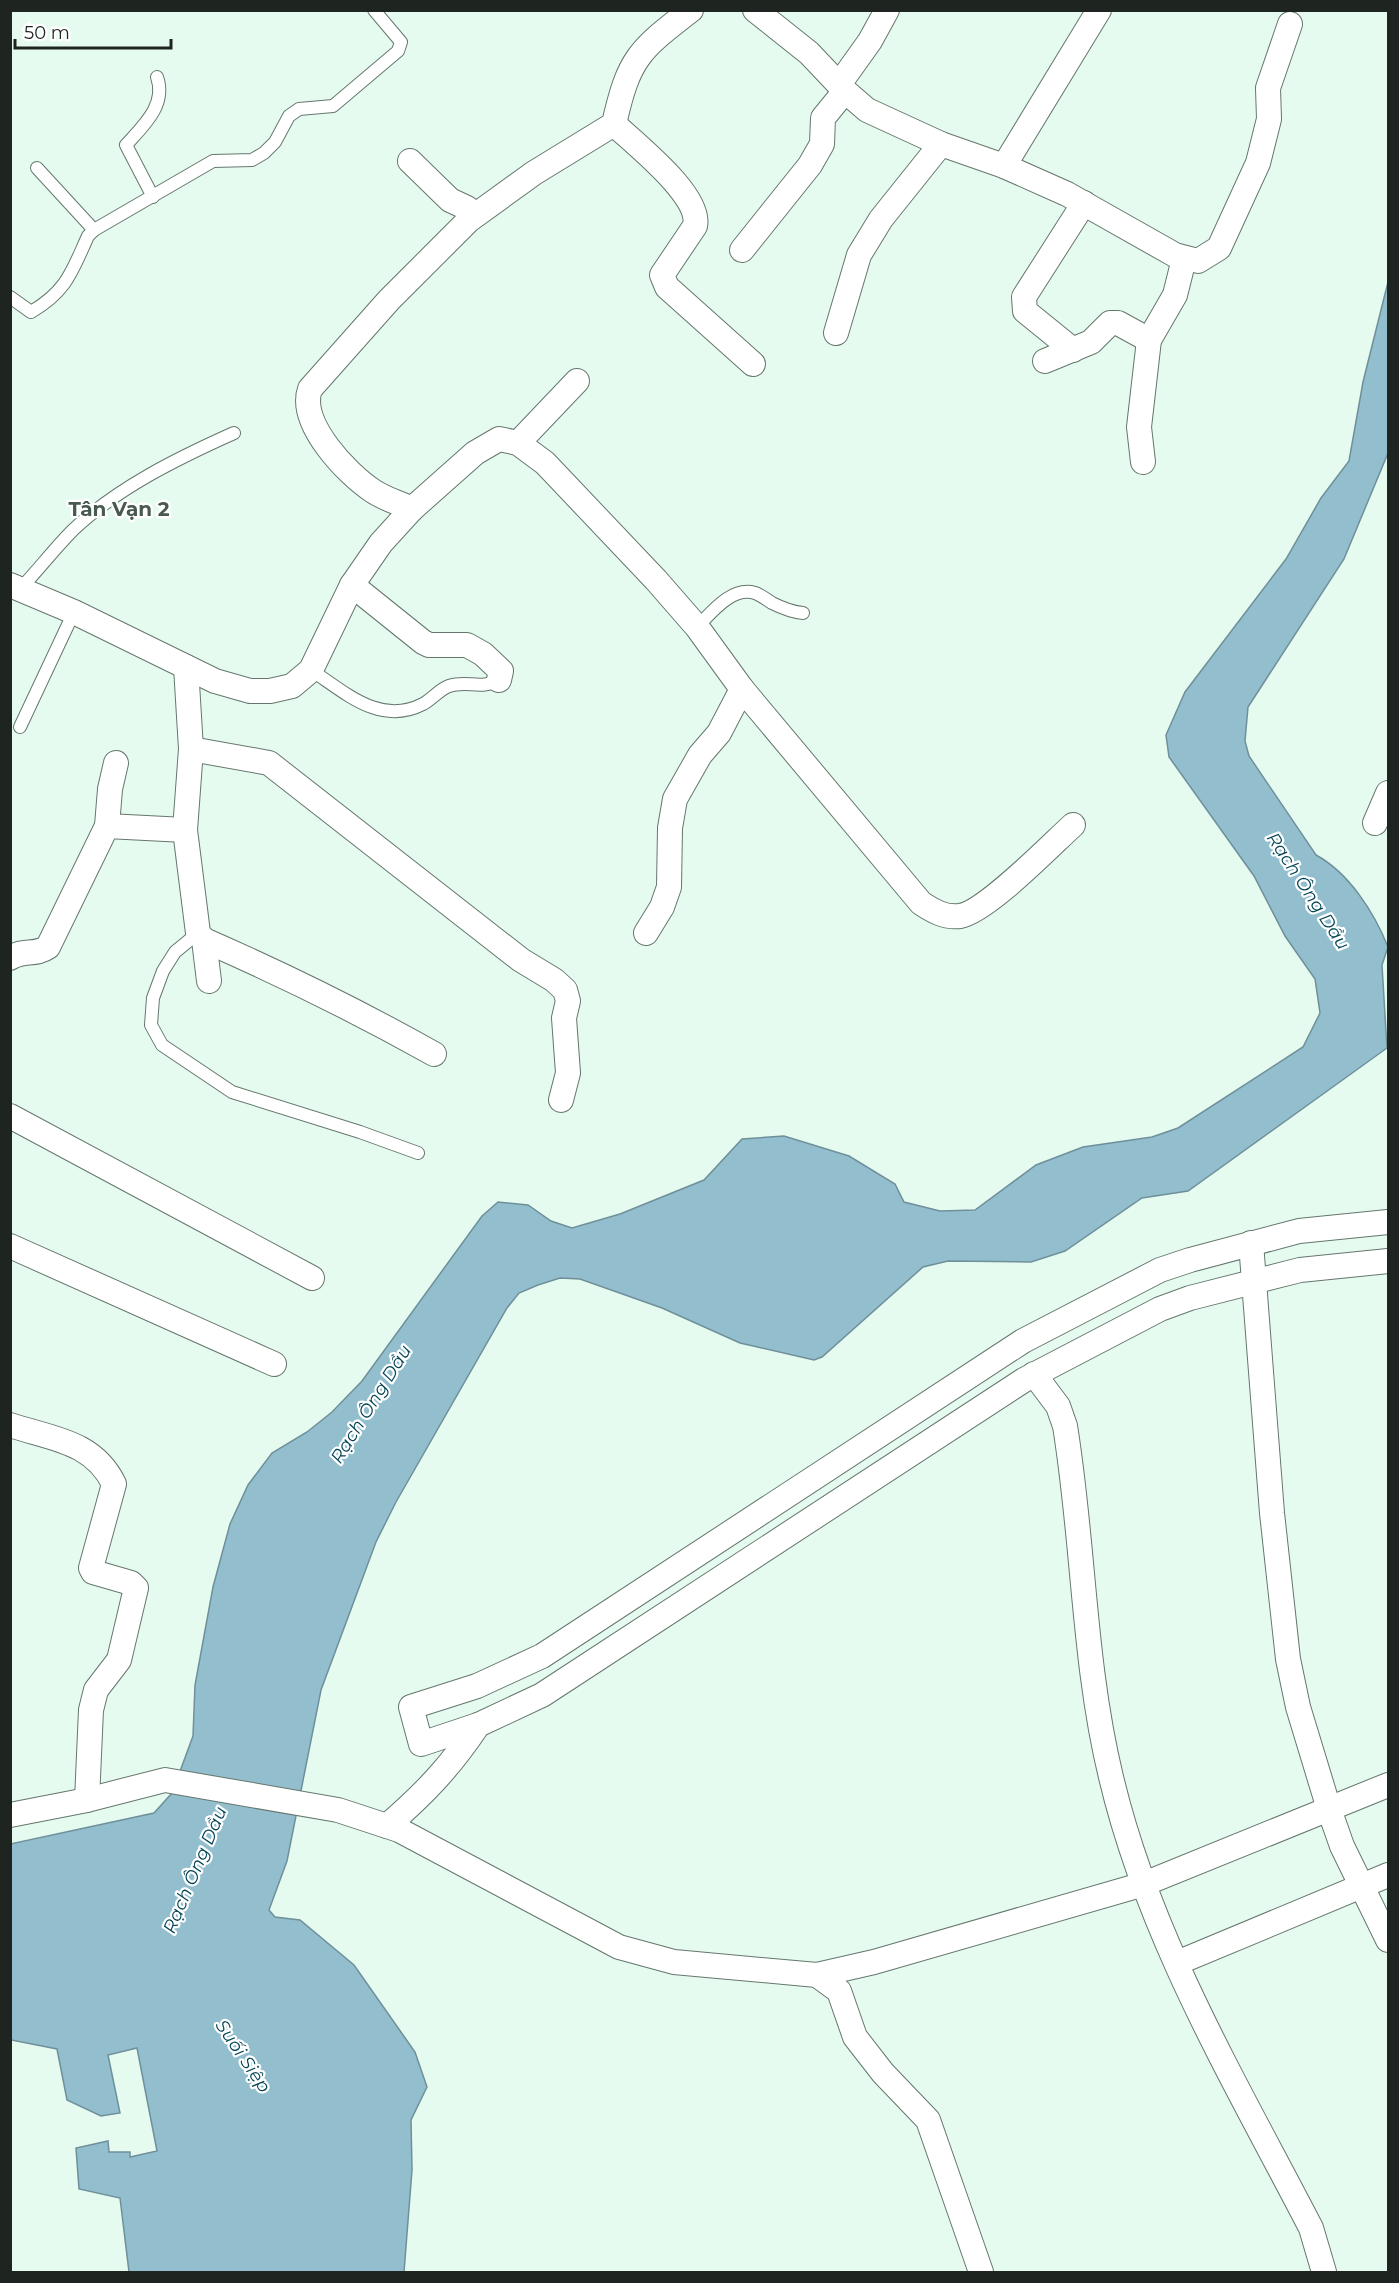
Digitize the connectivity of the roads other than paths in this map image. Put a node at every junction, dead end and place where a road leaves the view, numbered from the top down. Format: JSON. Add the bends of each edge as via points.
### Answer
{"nodes":[{"id":1,"x":374,"y":10,"type":"edge"},
{"id":2,"x":691,"y":10,"type":"edge"},
{"id":3,"x":755,"y":10,"type":"edge"},
{"id":4,"x":887,"y":10,"type":"edge"},
{"id":5,"x":1099,"y":10,"type":"edge"},
{"id":6,"x":1290,"y":24,"type":"dead end"},
{"id":7,"x":157,"y":77,"type":"dead end"},
{"id":8,"x":842,"y":87,"type":"junction"},
{"id":9,"x":614,"y":124,"type":"junction"},
{"id":10,"x":941,"y":144,"type":"junction"},
{"id":11,"x":410,"y":161,"type":"dead end"},
{"id":12,"x":1004,"y":166,"type":"junction"},
{"id":13,"x":37,"y":168,"type":"dead end"},
{"id":14,"x":153,"y":197,"type":"junction"},
{"id":15,"x":1084,"y":204,"type":"junction"},
{"id":16,"x":474,"y":215,"type":"junction"},
{"id":17,"x":94,"y":230,"type":"junction"},
{"id":18,"x":742,"y":250,"type":"dead end"},
{"id":19,"x":1184,"y":259,"type":"junction"},
{"id":20,"x":10,"y":297,"type":"edge"},
{"id":21,"x":836,"y":333,"type":"dead end"},
{"id":22,"x":1149,"y":340,"type":"junction"},
{"id":23,"x":1073,"y":350,"type":"junction"},
{"id":24,"x":1044,"y":361,"type":"dead end"},
{"id":25,"x":753,"y":364,"type":"dead end"},
{"id":26,"x":577,"y":381,"type":"dead end"},
{"id":27,"x":234,"y":433,"type":"dead end"},
{"id":28,"x":518,"y":443,"type":"junction"},
{"id":29,"x":1143,"y":462,"type":"dead end"},
{"id":30,"x":412,"y":509,"type":"junction"},
{"id":31,"x":352,"y":585,"type":"junction"},
{"id":32,"x":16,"y":587,"type":"edge"},
{"id":33,"x":74,"y":612,"type":"junction"},
{"id":34,"x":803,"y":613,"type":"dead end"},
{"id":35,"x":697,"y":627,"type":"junction"},
{"id":36,"x":186,"y":667,"type":"junction"},
{"id":37,"x":311,"y":670,"type":"junction"},
{"id":38,"x":499,"y":680,"type":"joint"},
{"id":39,"x":742,"y":689,"type":"junction"},
{"id":40,"x":20,"y":727,"type":"dead end"},
{"id":41,"x":191,"y":749,"type":"junction"},
{"id":42,"x":116,"y":763,"type":"dead end"},
{"id":43,"x":1389,"y":793,"type":"edge"},
{"id":44,"x":1375,"y":823,"type":"dead end"},
{"id":45,"x":1073,"y":825,"type":"dead end"},
{"id":46,"x":106,"y":826,"type":"junction"},
{"id":47,"x":185,"y":830,"type":"junction"},
{"id":48,"x":646,"y":933,"type":"dead end"},
{"id":49,"x":201,"y":937,"type":"junction"},
{"id":50,"x":10,"y":958,"type":"edge"},
{"id":51,"x":208,"y":981,"type":"dead end"},
{"id":52,"x":434,"y":1054,"type":"dead end"},
{"id":53,"x":561,"y":1100,"type":"dead end"},
{"id":54,"x":10,"y":1116,"type":"edge"},
{"id":55,"x":418,"y":1153,"type":"dead end"},
{"id":56,"x":1389,"y":1222,"type":"edge"},
{"id":57,"x":1251,"y":1244,"type":"junction"},
{"id":58,"x":10,"y":1246,"type":"edge"},
{"id":59,"x":1389,"y":1261,"type":"edge"},
{"id":60,"x":312,"y":1278,"type":"dead end"},
{"id":61,"x":1254,"y":1282,"type":"junction"},
{"id":62,"x":274,"y":1364,"type":"dead end"},
{"id":63,"x":1034,"y":1374,"type":"junction"},
{"id":64,"x":10,"y":1425,"type":"edge"},
{"id":65,"x":604,"y":1615,"type":"junction"},
{"id":66,"x":625,"y":1641,"type":"junction"},
{"id":67,"x":478,"y":1725,"type":"junction"},
{"id":68,"x":1389,"y":1785,"type":"edge"},
{"id":69,"x":87,"y":1800,"type":"junction"},
{"id":70,"x":1329,"y":1809,"type":"junction"},
{"id":71,"x":10,"y":1815,"type":"edge"},
{"id":72,"x":387,"y":1826,"type":"junction"},
{"id":73,"x":1389,"y":1875,"type":"edge"},
{"id":74,"x":1144,"y":1884,"type":"junction"},
{"id":75,"x":1362,"y":1886,"type":"junction"},
{"id":76,"x":1389,"y":1940,"type":"edge"},
{"id":77,"x":1176,"y":1963,"type":"junction"},
{"id":78,"x":818,"y":1975,"type":"junction"},
{"id":79,"x":981,"y":2272,"type":"edge"},
{"id":80,"x":1324,"y":2272,"type":"edge"}],
"edges":[{"from":1,"to":14,"type":"lane","via":[[401,42],[398,51],[382,65],[333,105],[294,112],[275,142],[252,160],[213,160]]},
{"from":2,"to":9,"type":"street","via":[[638,55],[621,93]]},
{"from":3,"to":8,"type":"street","via":[[809,52]]},
{"from":4,"to":8,"type":"street"},
{"from":5,"to":12,"type":"street"},
{"from":6,"to":19,"type":"street","via":[[1268,88],[1269,119],[1258,163],[1219,248],[1198,261]]},
{"from":7,"to":14,"type":"lane","via":[[157,104],[146,125],[126,145]]},
{"from":8,"to":10,"type":"street","via":[[867,110]]},
{"from":8,"to":18,"type":"street","via":[[823,118],[822,144],[810,165]]},
{"from":9,"to":16,"type":"street"},
{"from":9,"to":25,"type":"street","via":[[686,195],[697,217],[696,226],[662,275],[667,287]]},
{"from":10,"to":12,"type":"street"},
{"from":10,"to":21,"type":"street","via":[[881,219],[859,255]]},
{"from":11,"to":16,"type":"street","via":[[450,200]]},
{"from":12,"to":15,"type":"street"},
{"from":13,"to":17,"type":"lane"},
{"from":14,"to":17,"type":"lane"},
{"from":15,"to":19,"type":"street"},
{"from":15,"to":23,"type":"street","via":[[1024,297],[1025,311]]},
{"from":16,"to":30,"type":"street","via":[[389,300],[310,389],[306,401],[312,422],[326,444],[358,481]]},
{"from":17,"to":20,"type":"lane","via":[[67,283],[39,308],[32,312]]},
{"from":19,"to":22,"type":"street","via":[[1175,295]]},
{"from":22,"to":23,"type":"street","via":[[1118,322],[1110,322],[1091,342]]},
{"from":22,"to":29,"type":"street","via":[[1139,427]]},
{"from":23,"to":24,"type":"street"},
{"from":26,"to":28,"type":"street"},
{"from":27,"to":32,"type":"lane","via":[[117,497],[74,529]]},
{"from":28,"to":30,"type":"street","via":[[499,439],[485,445]]},
{"from":28,"to":35,"type":"street","via":[[545,463]]},
{"from":30,"to":31,"type":"street","via":[[381,543]]},
{"from":31,"to":37,"type":"street"},
{"from":31,"to":38,"type":"street","via":[[429,645],[467,645],[483,654],[501,671]]},
{"from":32,"to":33,"type":"street"},
{"from":33,"to":36,"type":"street"},
{"from":33,"to":40,"type":"lane"},
{"from":34,"to":35,"type":"lane","via":[[793,613],[755,593],[743,592],[734,594]]},
{"from":35,"to":39,"type":"street"},
{"from":36,"to":37,"type":"street","via":[[250,691],[292,686]]},
{"from":36,"to":41,"type":"street"},
{"from":37,"to":38,"type":"lane","via":[[362,704],[381,711],[401,712],[424,704],[449,686],[488,686]]},
{"from":39,"to":45,"type":"street","via":[[921,903],[938,914],[961,916],[990,899]]},
{"from":39,"to":48,"type":"street","via":[[675,799],[670,828],[669,887]]},
{"from":41,"to":47,"type":"street"},
{"from":41,"to":53,"type":"street","via":[[269,763],[565,990],[568,1073]]},
{"from":42,"to":46,"type":"street"},
{"from":43,"to":44,"type":"street"},
{"from":46,"to":47,"type":"street"},
{"from":46,"to":50,"type":"street","via":[[48,947],[39,954],[21,952]]},
{"from":47,"to":49,"type":"street"},
{"from":49,"to":51,"type":"street"},
{"from":49,"to":52,"type":"street"},
{"from":49,"to":55,"type":"lane","via":[[175,952],[153,998],[151,1025],[162,1045],[232,1092]]},
{"from":54,"to":60,"type":"street"},
{"from":56,"to":57,"type":"street","via":[[1299,1231]]},
{"from":57,"to":61,"type":"street"},
{"from":57,"to":65,"type":"street","via":[[1168,1267],[1023,1341]]},
{"from":58,"to":62,"type":"street"},
{"from":59,"to":61,"type":"street","via":[[1300,1270]]},
{"from":61,"to":63,"type":"street","via":[[1160,1309]]},
{"from":61,"to":70,"type":"street","via":[[1288,1659],[1298,1707]]},
{"from":63,"to":66,"type":"street"},
{"from":63,"to":74,"type":"street","via":[[1058,1406],[1065,1426],[1101,1727],[1111,1777]]},
{"from":64,"to":69,"type":"street","via":[[82,1447],[107,1470],[114,1484],[91,1568],[136,1588],[119,1660],[96,1690],[91,1710]]},
{"from":65,"to":66,"type":"street"},
{"from":65,"to":67,"type":"street","via":[[542,1656],[477,1686],[411,1707],[421,1744]]},
{"from":66,"to":67,"type":"street","via":[[542,1695]]},
{"from":67,"to":72,"type":"street","via":[[455,1760]]},
{"from":68,"to":70,"type":"street"},
{"from":69,"to":71,"type":"street"},
{"from":69,"to":72,"type":"street","via":[[165,1780],[338,1810]]},
{"from":70,"to":74,"type":"street"},
{"from":70,"to":75,"type":"street"},
{"from":72,"to":78,"type":"street","via":[[619,1947],[674,1962]]},
{"from":73,"to":75,"type":"street"},
{"from":74,"to":77,"type":"street"},
{"from":74,"to":78,"type":"street"},
{"from":75,"to":76,"type":"street"},
{"from":75,"to":77,"type":"street"},
{"from":77,"to":80,"type":"street","via":[[1311,2228]]},
{"from":78,"to":79,"type":"street","via":[[839,1991],[855,2037],[928,2120]]}]}
